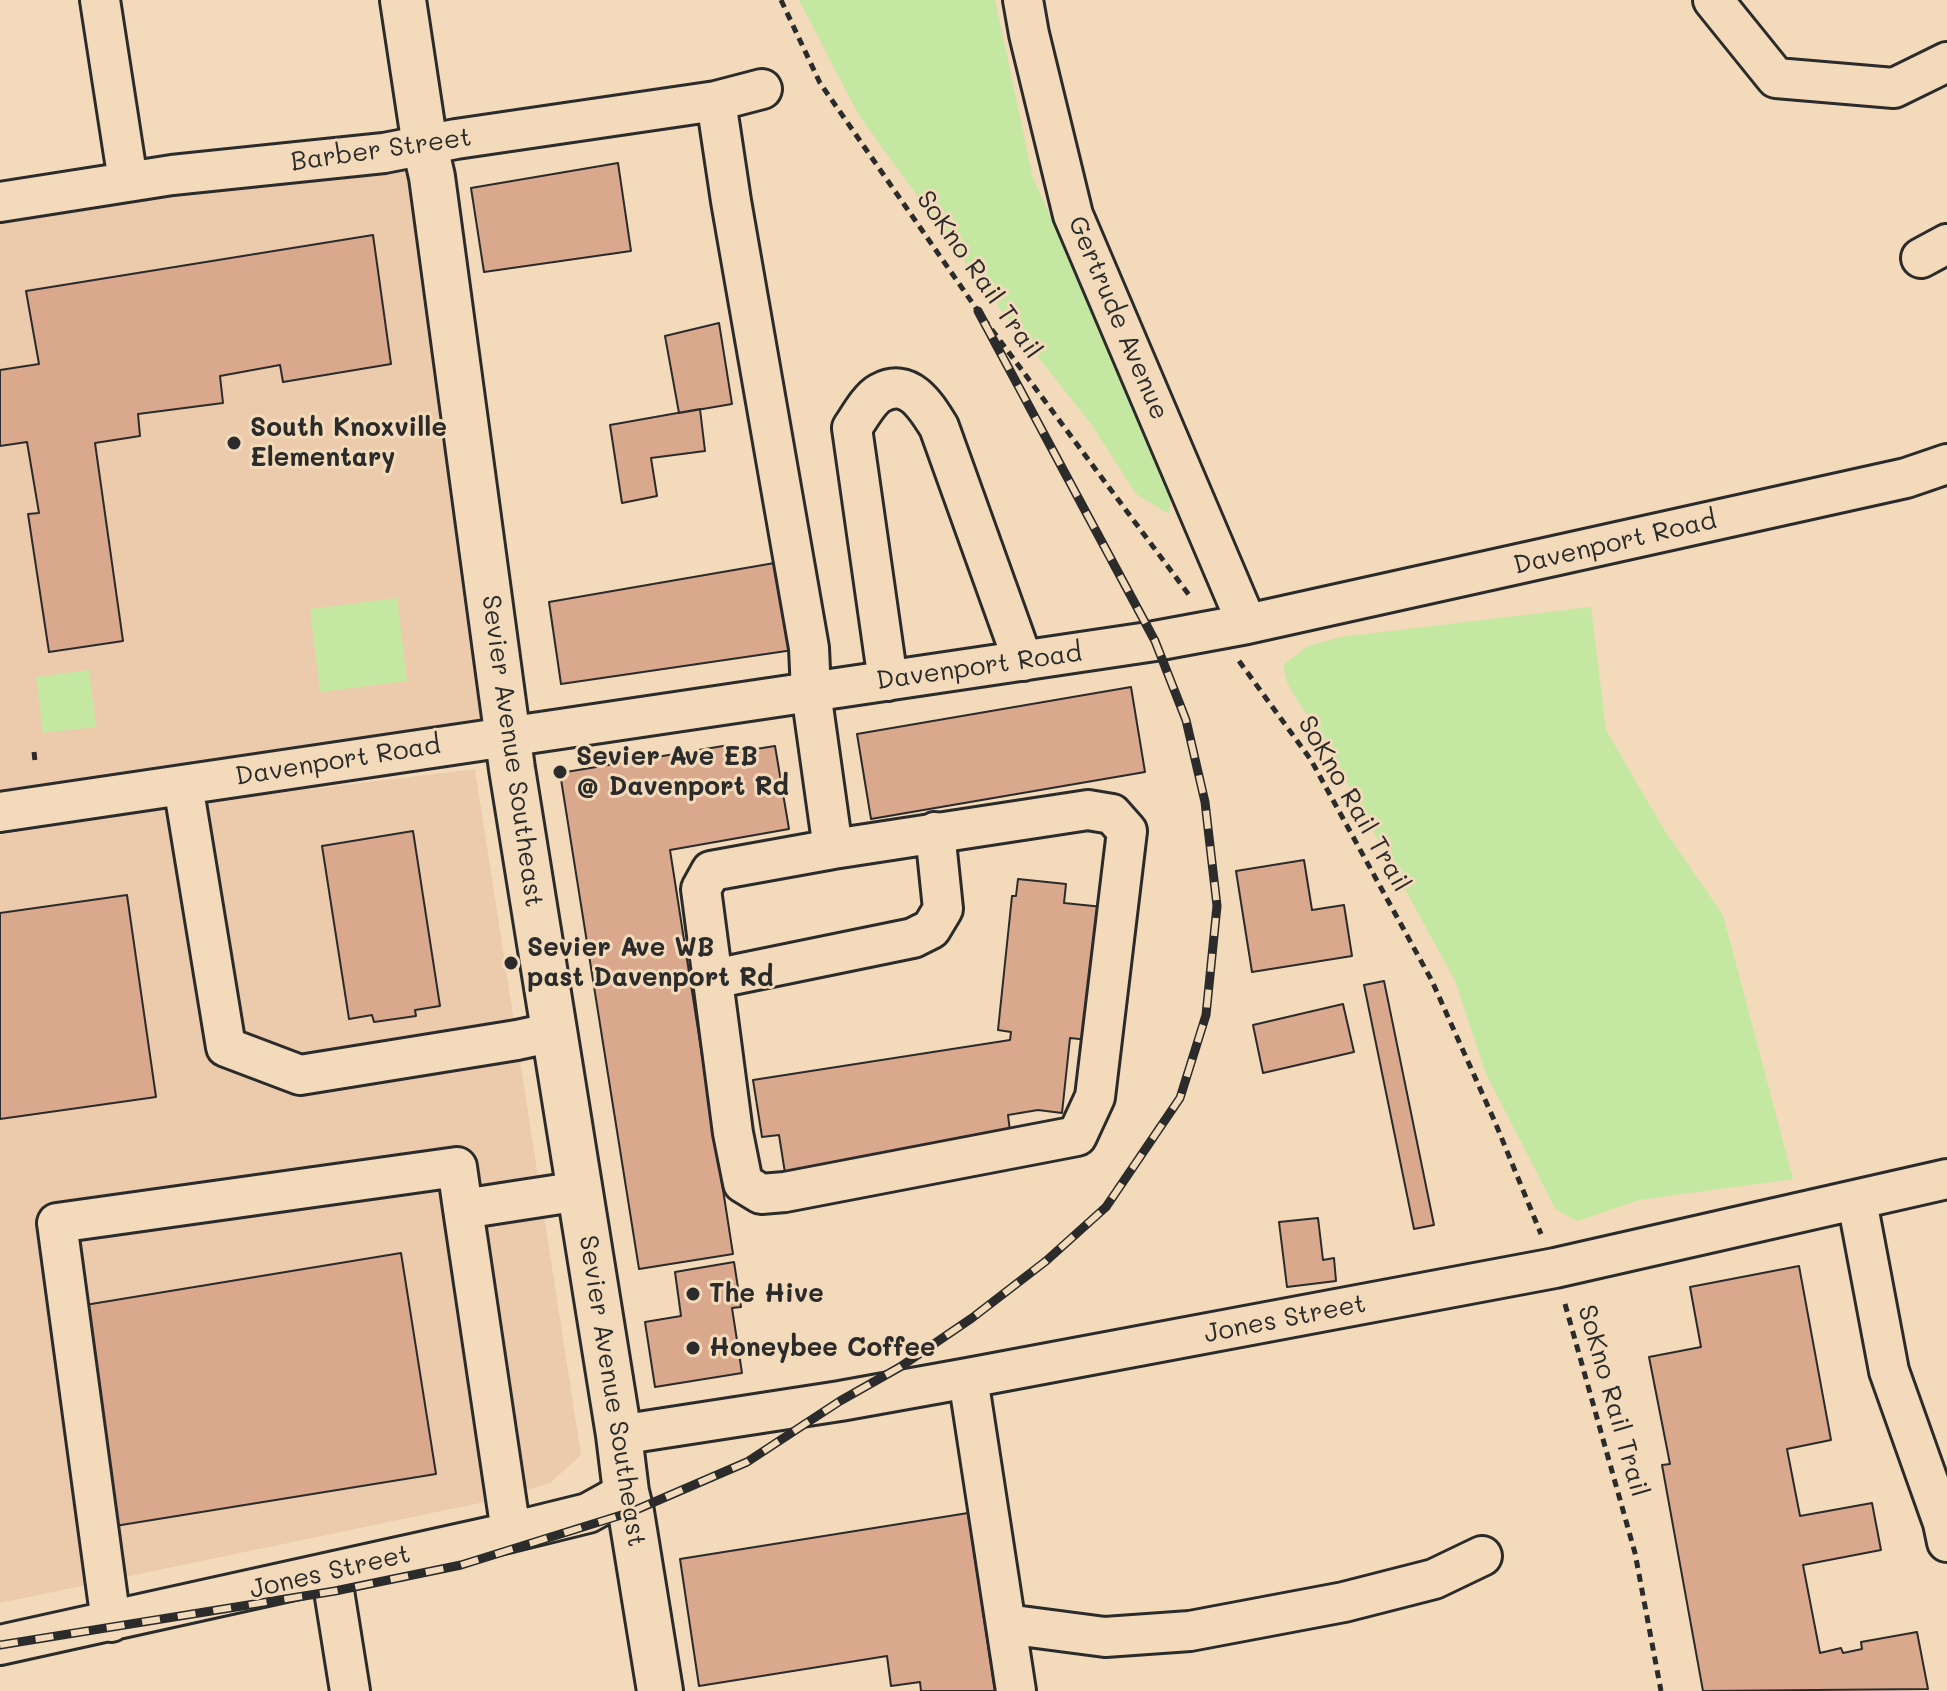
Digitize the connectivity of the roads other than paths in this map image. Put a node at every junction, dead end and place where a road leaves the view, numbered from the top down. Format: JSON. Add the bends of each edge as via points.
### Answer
{"nodes":[{"id":1,"x":100,"y":0,"type":"edge"},
{"id":2,"x":403,"y":0,"type":"edge"},
{"id":3,"x":1023,"y":0,"type":"edge"},
{"id":4,"x":1713,"y":0,"type":"edge"},
{"id":5,"x":1947,"y":62,"type":"edge"},
{"id":6,"x":762,"y":89,"type":"dead end"},
{"id":7,"x":716,"y":101,"type":"junction"},
{"id":8,"x":425,"y":146,"type":"junction"},
{"id":9,"x":128,"y":181,"type":"junction"},
{"id":10,"x":0,"y":202,"type":"edge"},
{"id":11,"x":1947,"y":464,"type":"edge"},
{"id":12,"x":1232,"y":627,"type":"junction"},
{"id":13,"x":1023,"y":661,"type":"junction"},
{"id":14,"x":888,"y":681,"type":"junction"},
{"id":15,"x":811,"y":692,"type":"junction"},
{"id":16,"x":507,"y":736,"type":"junction"},
{"id":17,"x":183,"y":785,"type":"junction"},
{"id":18,"x":0,"y":812,"type":"edge"},
{"id":19,"x":935,"y":832,"type":"junction"},
{"id":20,"x":833,"y":849,"type":"junction"},
{"id":21,"x":713,"y":979,"type":"junction"},
{"id":22,"x":554,"y":1032,"type":"junction"},
{"id":23,"x":1947,"y":1179,"type":"edge"},
{"id":24,"x":580,"y":1191,"type":"junction"},
{"id":25,"x":1857,"y":1201,"type":"junction"},
{"id":26,"x":463,"y":1209,"type":"junction"},
{"id":27,"x":968,"y":1378,"type":"junction"},
{"id":28,"x":619,"y":1435,"type":"junction"},
{"id":29,"x":626,"y":1492,"type":"junction"},
{"id":30,"x":1946,"y":1530,"type":"edge"},
{"id":31,"x":511,"y":1532,"type":"junction"},
{"id":32,"x":1482,"y":1556,"type":"dead end"},
{"id":33,"x":331,"y":1572,"type":"junction"},
{"id":34,"x":111,"y":1622,"type":"junction"},
{"id":35,"x":1006,"y":1624,"type":"junction"},
{"id":36,"x":15,"y":1643,"type":"edge"},
{"id":37,"x":350,"y":1691,"type":"edge"},
{"id":38,"x":660,"y":1691,"type":"edge"},
{"id":39,"x":1016,"y":1691,"type":"edge"}],
"edges":[{"from":1,"to":9,"type":"street"},
{"from":2,"to":8,"type":"main road","name":"Sevier Avenue Southeast"},
{"from":3,"to":12,"type":"street","name":"Gertrude Avenue","via":[[1073,215]]},
{"from":4,"to":5,"type":"street","via":[[1776,78],[1894,88]]},
{"from":6,"to":7,"type":"street","name":"Barber Street"},
{"from":7,"to":8,"type":"street","name":"Barber Street"},
{"from":7,"to":15,"type":"street","via":[[809,648]]},
{"from":8,"to":9,"type":"street","name":"Barber Street"},
{"from":8,"to":16,"type":"main road","name":"Sevier Avenue Southeast"},
{"from":9,"to":10,"type":"street","name":"Barber Street"},
{"from":11,"to":12,"type":"street","name":"Davenport Road","via":[[1906,478]]},
{"from":12,"to":13,"type":"street","name":"Davenport Road"},
{"from":13,"to":14,"type":"street","name":"Davenport Road"},
{"from":13,"to":14,"type":"street","via":[[939,427],[921,399],[899,388],[879,394],[852,428]]},
{"from":14,"to":15,"type":"street","name":"Davenport Road"},
{"from":15,"to":16,"type":"street","name":"Davenport Road"},
{"from":15,"to":20,"type":"street"},
{"from":16,"to":17,"type":"street","name":"Davenport Road"},
{"from":16,"to":22,"type":"main road","name":"Sevier Avenue Southeast"},
{"from":17,"to":18,"type":"street","name":"Davenport Road"},
{"from":17,"to":22,"type":"street","via":[[226,1047],[300,1075]]},
{"from":19,"to":20,"type":"street"},
{"from":19,"to":21,"type":"street","via":[[943,909],[931,929],[913,938]]},
{"from":19,"to":21,"type":"street","via":[[1088,810],[1112,814],[1127,831],[1095,1097],[1077,1136],[761,1194],[743,1183]]},
{"from":20,"to":21,"type":"street","via":[[711,871],[701,889]]},
{"from":22,"to":24,"type":"main road","name":"Sevier Avenue Southeast"},
{"from":23,"to":25,"type":"street","name":"Jones Street"},
{"from":24,"to":26,"type":"street"},
{"from":24,"to":28,"type":"main road","name":"Sevier Avenue Southeast"},
{"from":25,"to":27,"type":"street","name":"Jones Street","via":[[1555,1268]]},
{"from":25,"to":30,"type":"street","via":[[1889,1371]]},
{"from":26,"to":31,"type":"street"},
{"from":26,"to":34,"type":"street","via":[[457,1167],[57,1223]]},
{"from":27,"to":28,"type":"street","name":"Jones Street"},
{"from":27,"to":35,"type":"street"},
{"from":28,"to":29,"type":"main road","name":"Sevier Avenue Southeast"},
{"from":29,"to":31,"type":"street","name":"Jones Street","via":[[588,1513]]},
{"from":29,"to":38,"type":"main road","name":"Sevier Avenue Southeast"},
{"from":31,"to":33,"type":"street","name":"Jones Street"},
{"from":32,"to":35,"type":"street","via":[[1434,1579],[1190,1631],[1105,1637]]},
{"from":33,"to":34,"type":"street","name":"Jones Street"},
{"from":33,"to":37,"type":"street"},
{"from":34,"to":36,"type":"street","name":"Jones Street"},
{"from":35,"to":39,"type":"street"}]}
